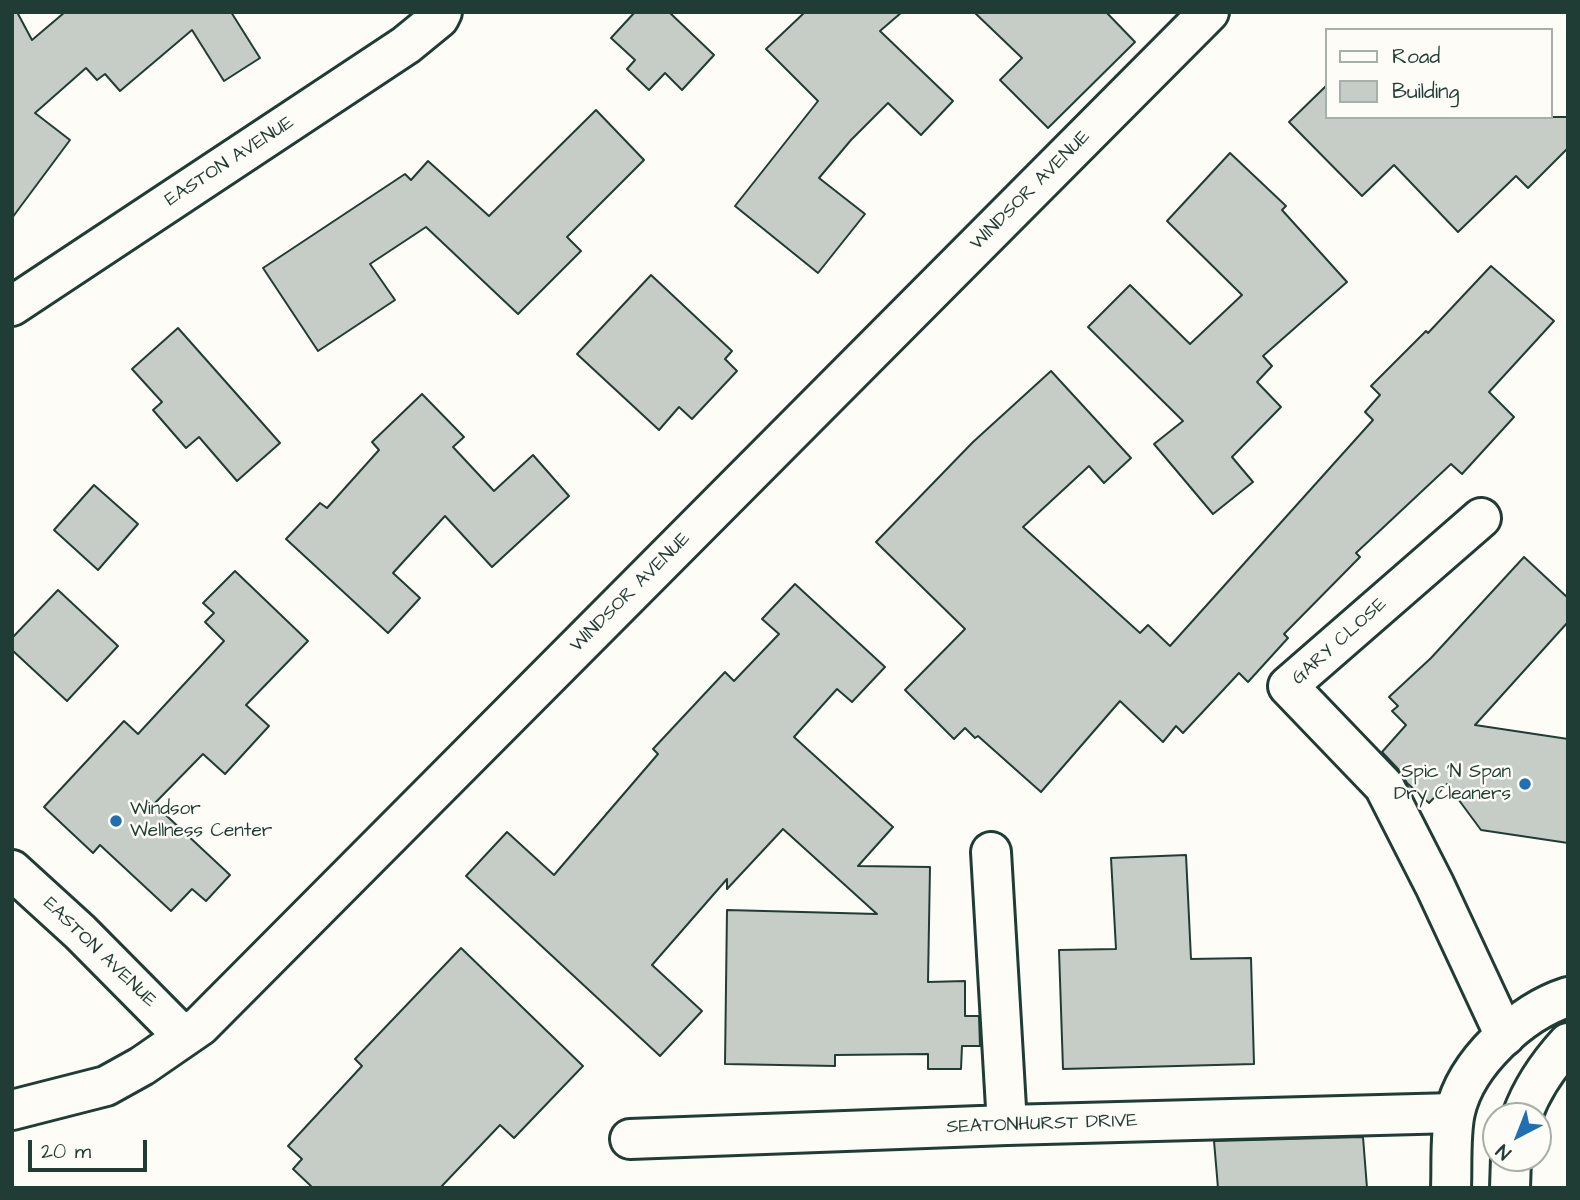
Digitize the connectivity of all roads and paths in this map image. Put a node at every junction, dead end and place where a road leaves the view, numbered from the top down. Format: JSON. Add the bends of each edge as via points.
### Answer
{"nodes":[{"id":1,"x":442,"y":12,"type":"edge"},
{"id":2,"x":1209,"y":12,"type":"edge"},
{"id":3,"x":12,"y":306,"type":"edge"},
{"id":4,"x":1481,"y":519,"type":"dead end"},
{"id":5,"x":991,"y":852,"type":"dead end"},
{"id":6,"x":12,"y":870,"type":"edge"},
{"id":7,"x":1568,"y":997,"type":"edge"},
{"id":8,"x":1505,"y":1036,"type":"junction"},
{"id":9,"x":184,"y":1037,"type":"junction"},
{"id":10,"x":1568,"y":1043,"type":"edge"},
{"id":11,"x":1527,"y":1102,"type":"edge"},
{"id":12,"x":12,"y":1110,"type":"edge"},
{"id":13,"x":1454,"y":1113,"type":"junction"},
{"id":14,"x":1007,"y":1125,"type":"junction"},
{"id":15,"x":630,"y":1139,"type":"dead end"},
{"id":16,"x":1451,"y":1188,"type":"edge"}],
"edges":[{"from":1,"to":3,"type":"street","name":"EASTON AVENUE","via":[[406,45]]},
{"from":2,"to":9,"type":"street","name":"WINDSOR AVENUE","via":[[200,1026]]},
{"from":4,"to":8,"type":"street","name":"GARY CLOSE","via":[[1288,686],[1384,786]]},
{"from":5,"to":14,"type":"street"},
{"from":6,"to":9,"type":"street","name":"EASTON AVENUE"},
{"from":7,"to":8,"type":"street","via":[[1526,1017]]},
{"from":8,"to":13,"type":"street","via":[[1465,1086]]},
{"from":9,"to":12,"type":"street","name":"WINDSOR AVENUE","via":[[106,1086]]},
{"from":10,"to":11,"type":"street"},
{"from":13,"to":14,"type":"street","name":"SEATONHURST DRIVE"},
{"from":13,"to":16,"type":"street"},
{"from":14,"to":15,"type":"street","name":"SEATONHURST DRIVE"}]}
